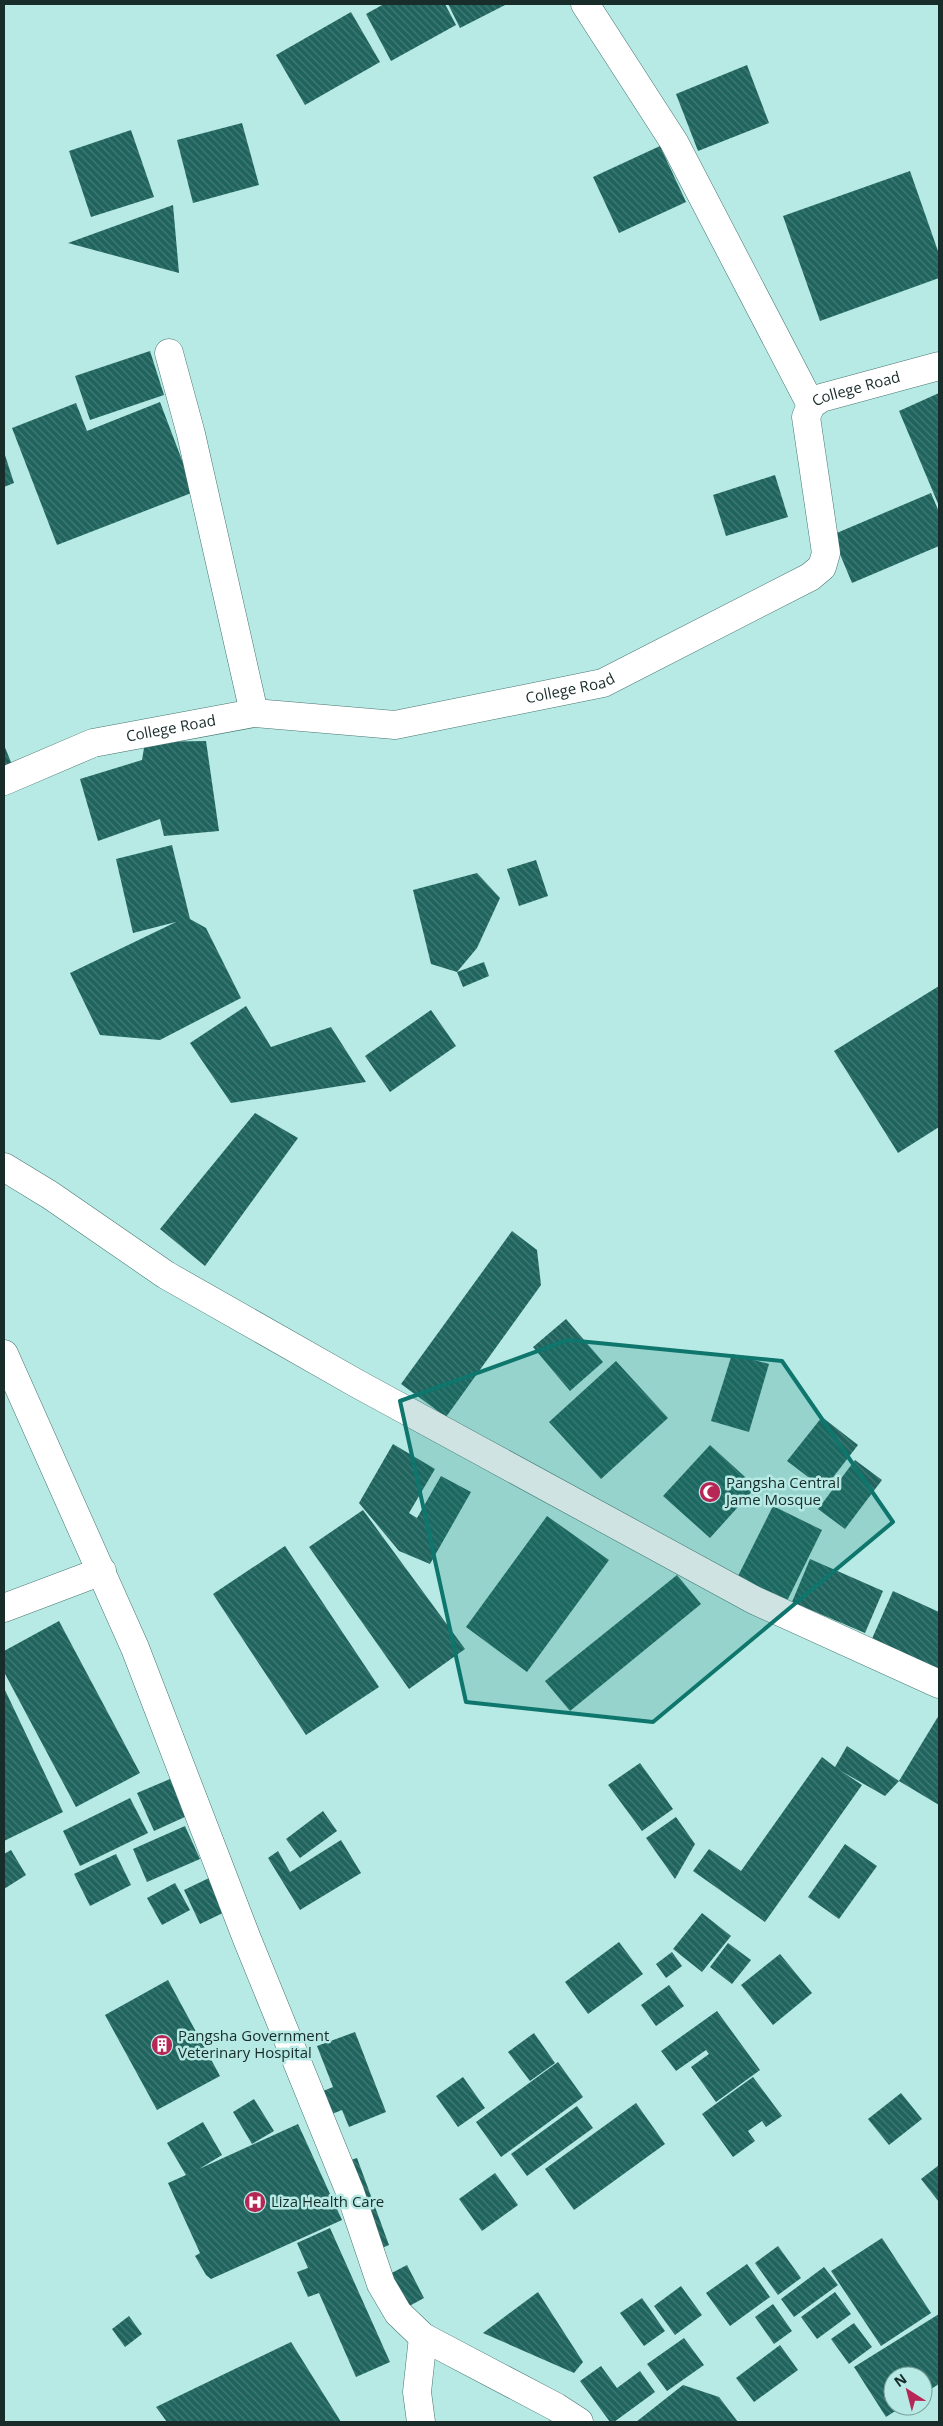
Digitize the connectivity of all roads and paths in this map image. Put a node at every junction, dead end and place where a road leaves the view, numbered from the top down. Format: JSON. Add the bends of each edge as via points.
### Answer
{"nodes":[{"id":1,"x":585,"y":4,"type":"edge"},
{"id":2,"x":169,"y":353,"type":"dead end"},
{"id":3,"x":939,"y":366,"type":"edge"},
{"id":4,"x":811,"y":405,"type":"junction"},
{"id":5,"x":254,"y":713,"type":"junction"},
{"id":6,"x":4,"y":781,"type":"edge"},
{"id":7,"x":4,"y":1167,"type":"edge"},
{"id":8,"x":4,"y":1354,"type":"edge"},
{"id":9,"x":102,"y":1571,"type":"junction"},
{"id":10,"x":4,"y":1608,"type":"edge"},
{"id":11,"x":939,"y":1684,"type":"edge"},
{"id":12,"x":423,"y":2337,"type":"junction"},
{"id":13,"x":421,"y":2422,"type":"edge"},
{"id":14,"x":579,"y":2422,"type":"edge"}],
"edges":[{"from":1,"to":4,"type":"street","via":[[674,142]]},
{"from":2,"to":5,"type":"street","via":[[191,434]]},
{"from":3,"to":4,"type":"street","name":"College Road","via":[[821,398]]},
{"from":4,"to":5,"type":"street","name":"College Road","via":[[806,417],[826,553],[822,567],[810,577],[603,683],[394,726]]},
{"from":5,"to":6,"type":"street","name":"College Road","via":[[93,743]]},
{"from":7,"to":11,"type":"street","via":[[166,1275],[356,1383],[754,1600]]},
{"from":8,"to":9,"type":"street"},
{"from":9,"to":10,"type":"street"},
{"from":9,"to":12,"type":"street","via":[[136,1648],[247,1939],[350,2192],[381,2284],[398,2313]]},
{"from":12,"to":13,"type":"street","via":[[416,2392]]},
{"from":12,"to":14,"type":"street"}]}
